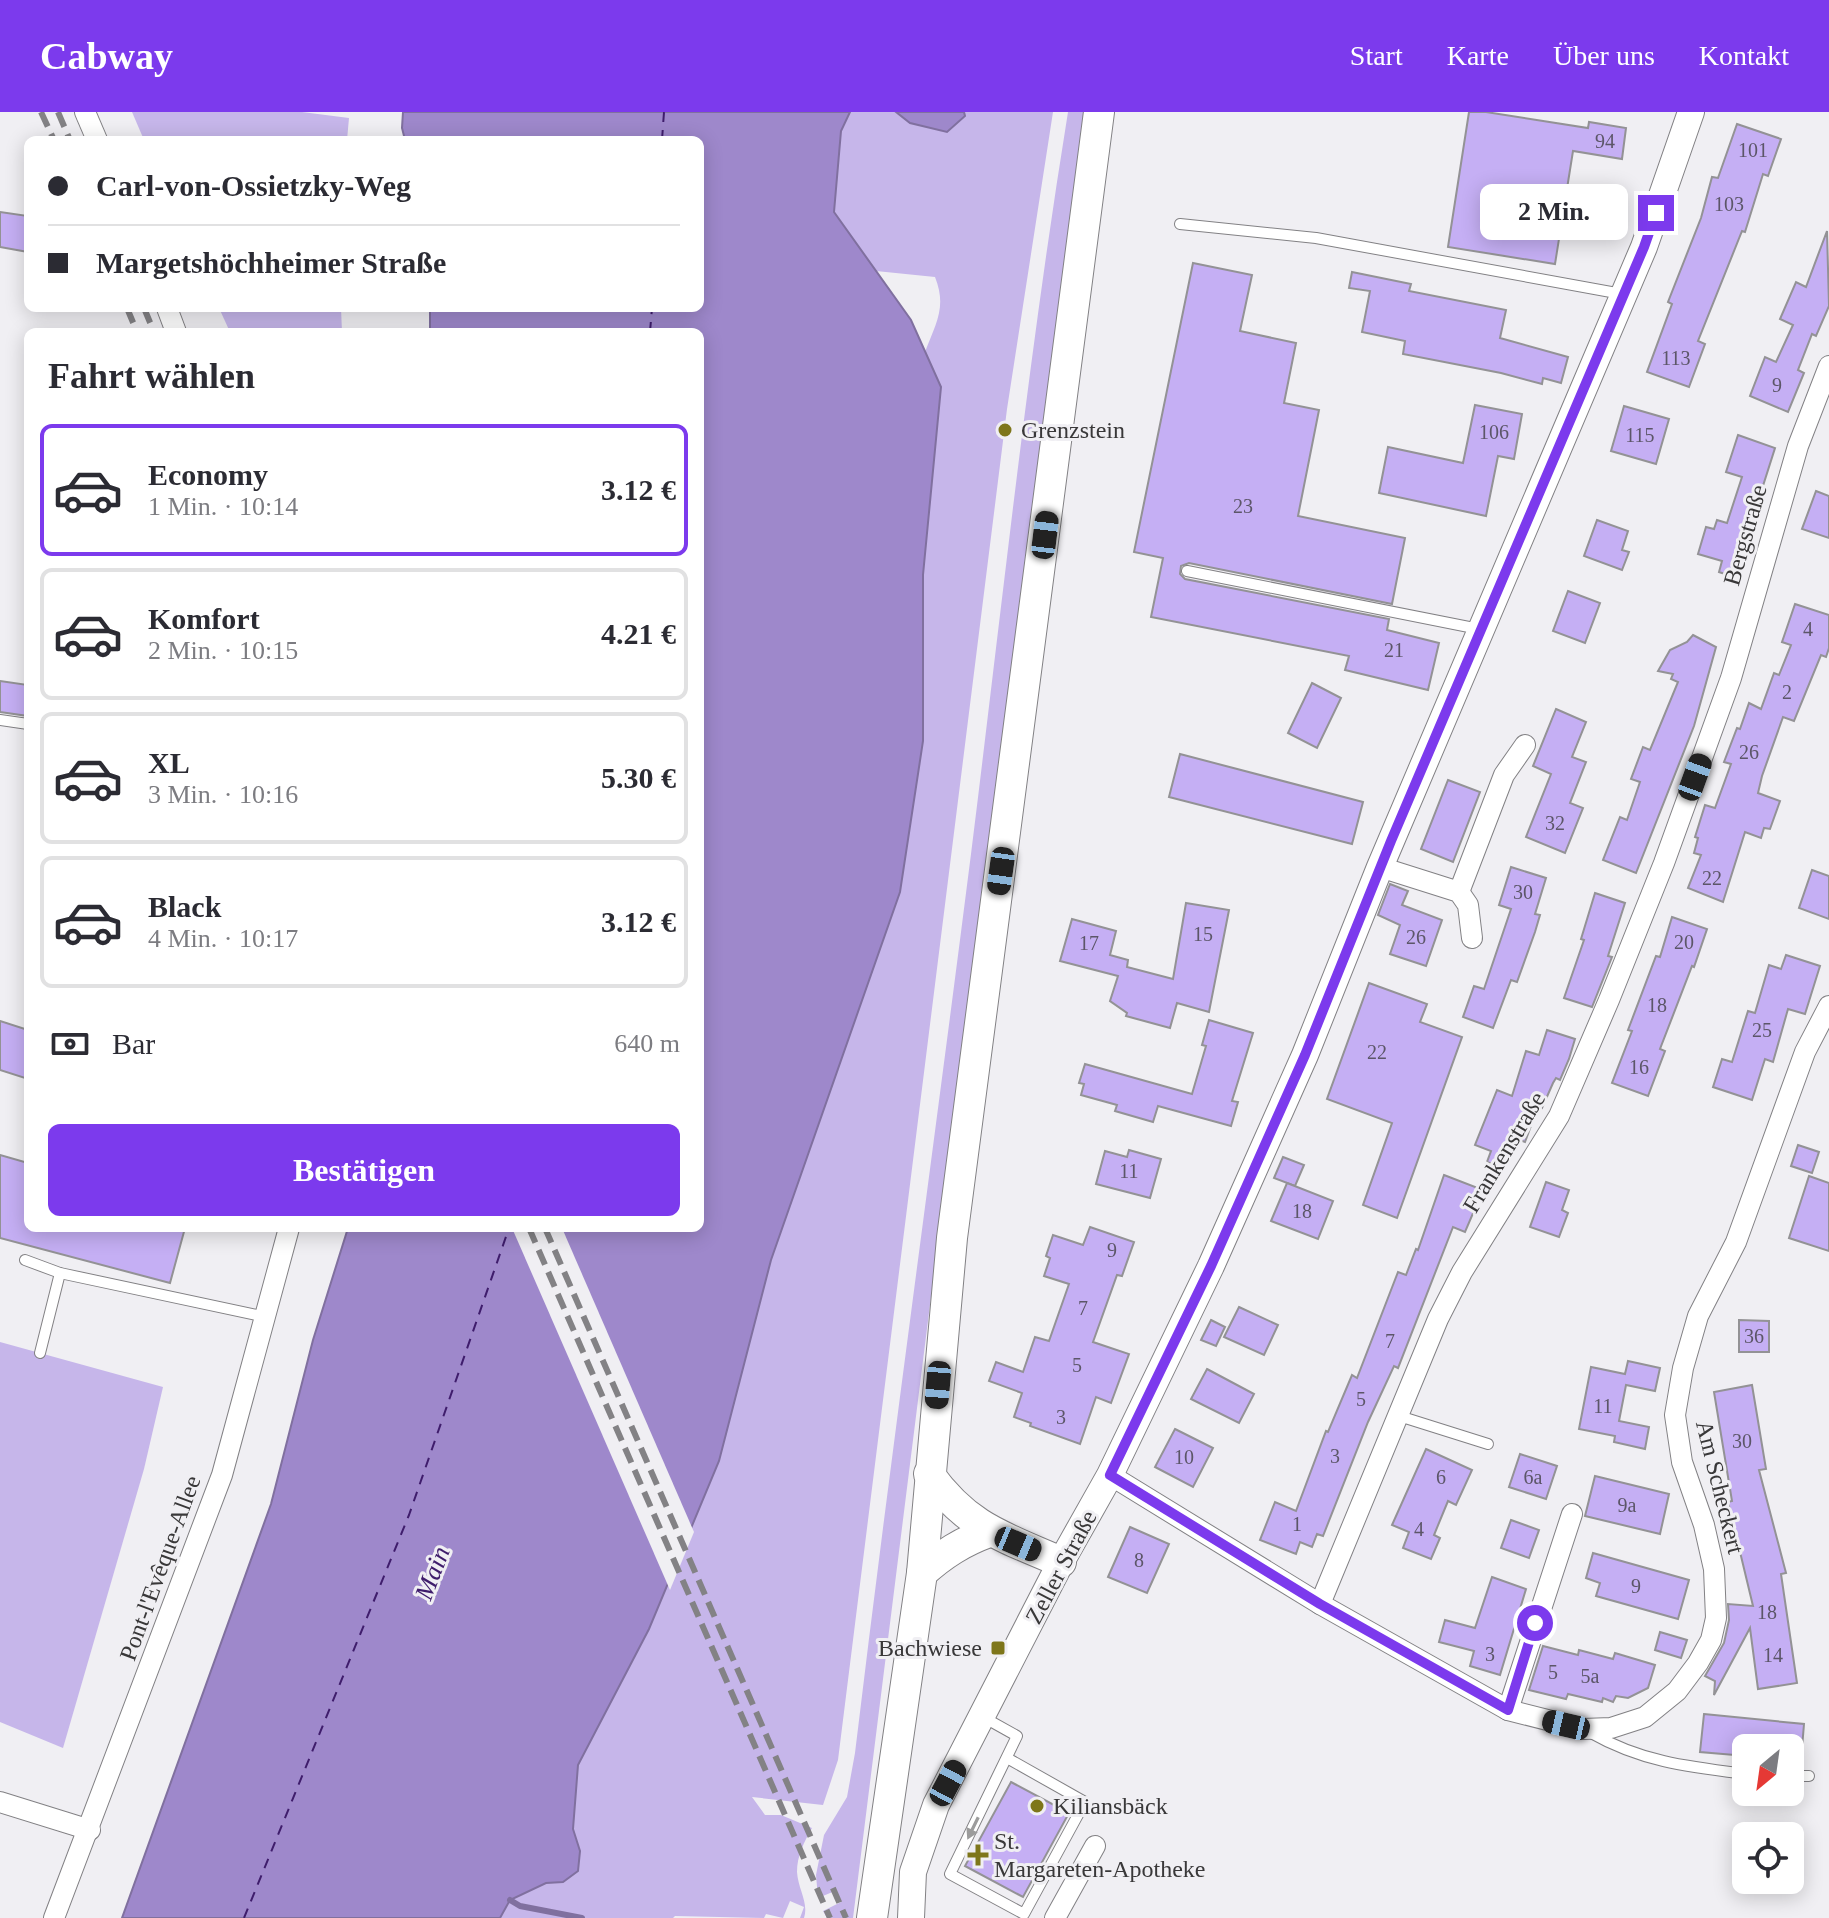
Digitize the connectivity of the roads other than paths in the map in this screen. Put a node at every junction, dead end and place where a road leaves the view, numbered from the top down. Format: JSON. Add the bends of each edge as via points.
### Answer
{"nodes":[{"id":1,"x":85,"y":112,"type":"edge"},
{"id":2,"x":1099,"y":112,"type":"edge"},
{"id":3,"x":1691,"y":112,"type":"edge"},
{"id":4,"x":95,"y":136,"type":"edge"},
{"id":5,"x":1180,"y":224,"type":"dead end"},
{"id":6,"x":1624,"y":294,"type":"junction"},
{"id":7,"x":1829,"y":366,"type":"edge"},
{"id":8,"x":1187,"y":571,"type":"dead end"},
{"id":9,"x":1481,"y":629,"type":"junction"},
{"id":10,"x":0,"y":720,"type":"edge"},
{"id":11,"x":1716,"y":720,"type":"joint"},
{"id":12,"x":24,"y":723,"type":"edge"},
{"id":13,"x":1525,"y":745,"type":"dead end"},
{"id":14,"x":1380,"y":867,"type":"junction"},
{"id":15,"x":1459,"y":892,"type":"junction"},
{"id":16,"x":1472,"y":938,"type":"dead end"},
{"id":17,"x":1829,"y":1006,"type":"edge"},
{"id":18,"x":288,"y":1232,"type":"edge"},
{"id":19,"x":25,"y":1260,"type":"dead end"},
{"id":20,"x":60,"y":1273,"type":"junction"},
{"id":21,"x":266,"y":1317,"type":"junction"},
{"id":22,"x":40,"y":1353,"type":"dead end"},
{"id":23,"x":1399,"y":1416,"type":"junction"},
{"id":24,"x":1488,"y":1444,"type":"dead end"},
{"id":25,"x":929,"y":1474,"type":"junction"},
{"id":26,"x":1110,"y":1475,"type":"junction"},
{"id":27,"x":1572,"y":1514,"type":"dead end"},
{"id":28,"x":989,"y":1532,"type":"junction"},
{"id":29,"x":1061,"y":1562,"type":"junction"},
{"id":30,"x":922,"y":1573,"type":"junction"},
{"id":31,"x":1320,"y":1604,"type":"junction"},
{"id":32,"x":1508,"y":1710,"type":"junction"},
{"id":33,"x":983,"y":1717,"type":"junction"},
{"id":34,"x":1583,"y":1729,"type":"junction"},
{"id":35,"x":1007,"y":1758,"type":"junction"},
{"id":36,"x":1732,"y":1772,"type":"edge"},
{"id":37,"x":1804,"y":1776,"type":"edge"},
{"id":38,"x":1809,"y":1776,"type":"dead end"},
{"id":39,"x":0,"y":1802,"type":"edge"},
{"id":40,"x":90,"y":1830,"type":"junction"},
{"id":41,"x":1095,"y":1846,"type":"dead end"},
{"id":42,"x":54,"y":1918,"type":"edge"},
{"id":43,"x":872,"y":1918,"type":"edge"},
{"id":44,"x":911,"y":1918,"type":"edge"},
{"id":45,"x":1055,"y":1918,"type":"edge"}],
"edges":[{"from":1,"to":4,"type":"street"},
{"from":2,"to":25,"type":"main road","via":[[952,1238]]},
{"from":3,"to":6,"type":"street","name":"Zeller Straße"},
{"from":5,"to":6,"type":"lane","via":[[1316,238]]},
{"from":6,"to":9,"type":"street","name":"Zeller Straße"},
{"from":7,"to":11,"type":"street","name":"Bergstraße","via":[[1798,446]]},
{"from":8,"to":9,"type":"lane"},
{"from":9,"to":14,"type":"street","name":"Zeller Straße"},
{"from":10,"to":12,"type":"lane"},
{"from":11,"to":23,"type":"street","name":"Frankenstraße","via":[[1664,863],[1559,1116],[1462,1272]]},
{"from":13,"to":15,"type":"street","via":[[1504,775]]},
{"from":14,"to":15,"type":"street"},
{"from":14,"to":26,"type":"street","name":"Zeller Straße","via":[[1305,1055]]},
{"from":15,"to":16,"type":"street","via":[[1468,905]]},
{"from":17,"to":34,"type":"street","name":"Am Scheckert","via":[[1805,1052],[1736,1242],[1698,1316],[1683,1368],[1675,1415],[1682,1462],[1714,1569],[1716,1618],[1711,1640],[1677,1691],[1645,1717],[1611,1728]]},
{"from":18,"to":21,"type":"street","name":"Pont-l'Evêque-Allee"},
{"from":19,"to":20,"type":"lane"},
{"from":20,"to":21,"type":"lane"},
{"from":20,"to":22,"type":"lane"},
{"from":21,"to":40,"type":"street","name":"Pont-l'Evêque-Allee","via":[[222,1475]]},
{"from":23,"to":24,"type":"lane"},
{"from":23,"to":31,"type":"street","name":"Frankenstraße"},
{"from":25,"to":28,"type":"main road","via":[[947,1497]]},
{"from":25,"to":30,"type":"main road"},
{"from":26,"to":29,"type":"street","name":"Zeller Straße"},
{"from":26,"to":31,"type":"street","name":"Am Scheckert"},
{"from":27,"to":32,"type":"street"},
{"from":28,"to":29,"type":"main road"},
{"from":28,"to":30,"type":"main road","via":[[946,1552]]},
{"from":29,"to":33,"type":"street","name":"Zeller Straße"},
{"from":30,"to":43,"type":"main road"},
{"from":31,"to":32,"type":"street","name":"Am Scheckert"},
{"from":32,"to":34,"type":"street","name":"Am Scheckert"},
{"from":33,"to":35,"type":"lane","via":[[1017,1736]]},
{"from":33,"to":44,"type":"street","name":"Zeller Straße","via":[[925,1831],[913,1872]]},
{"from":34,"to":36,"type":"lane","via":[[1658,1762]]},
{"from":35,"to":35,"type":"lane","one_way":true,"via":[[950,1874],[1024,1914],[1085,1802]]},
{"from":37,"to":38,"type":"lane"},
{"from":39,"to":40,"type":"street"},
{"from":40,"to":42,"type":"street","name":"Pont-l'Evêque-Allee"},
{"from":41,"to":45,"type":"street"}]}
